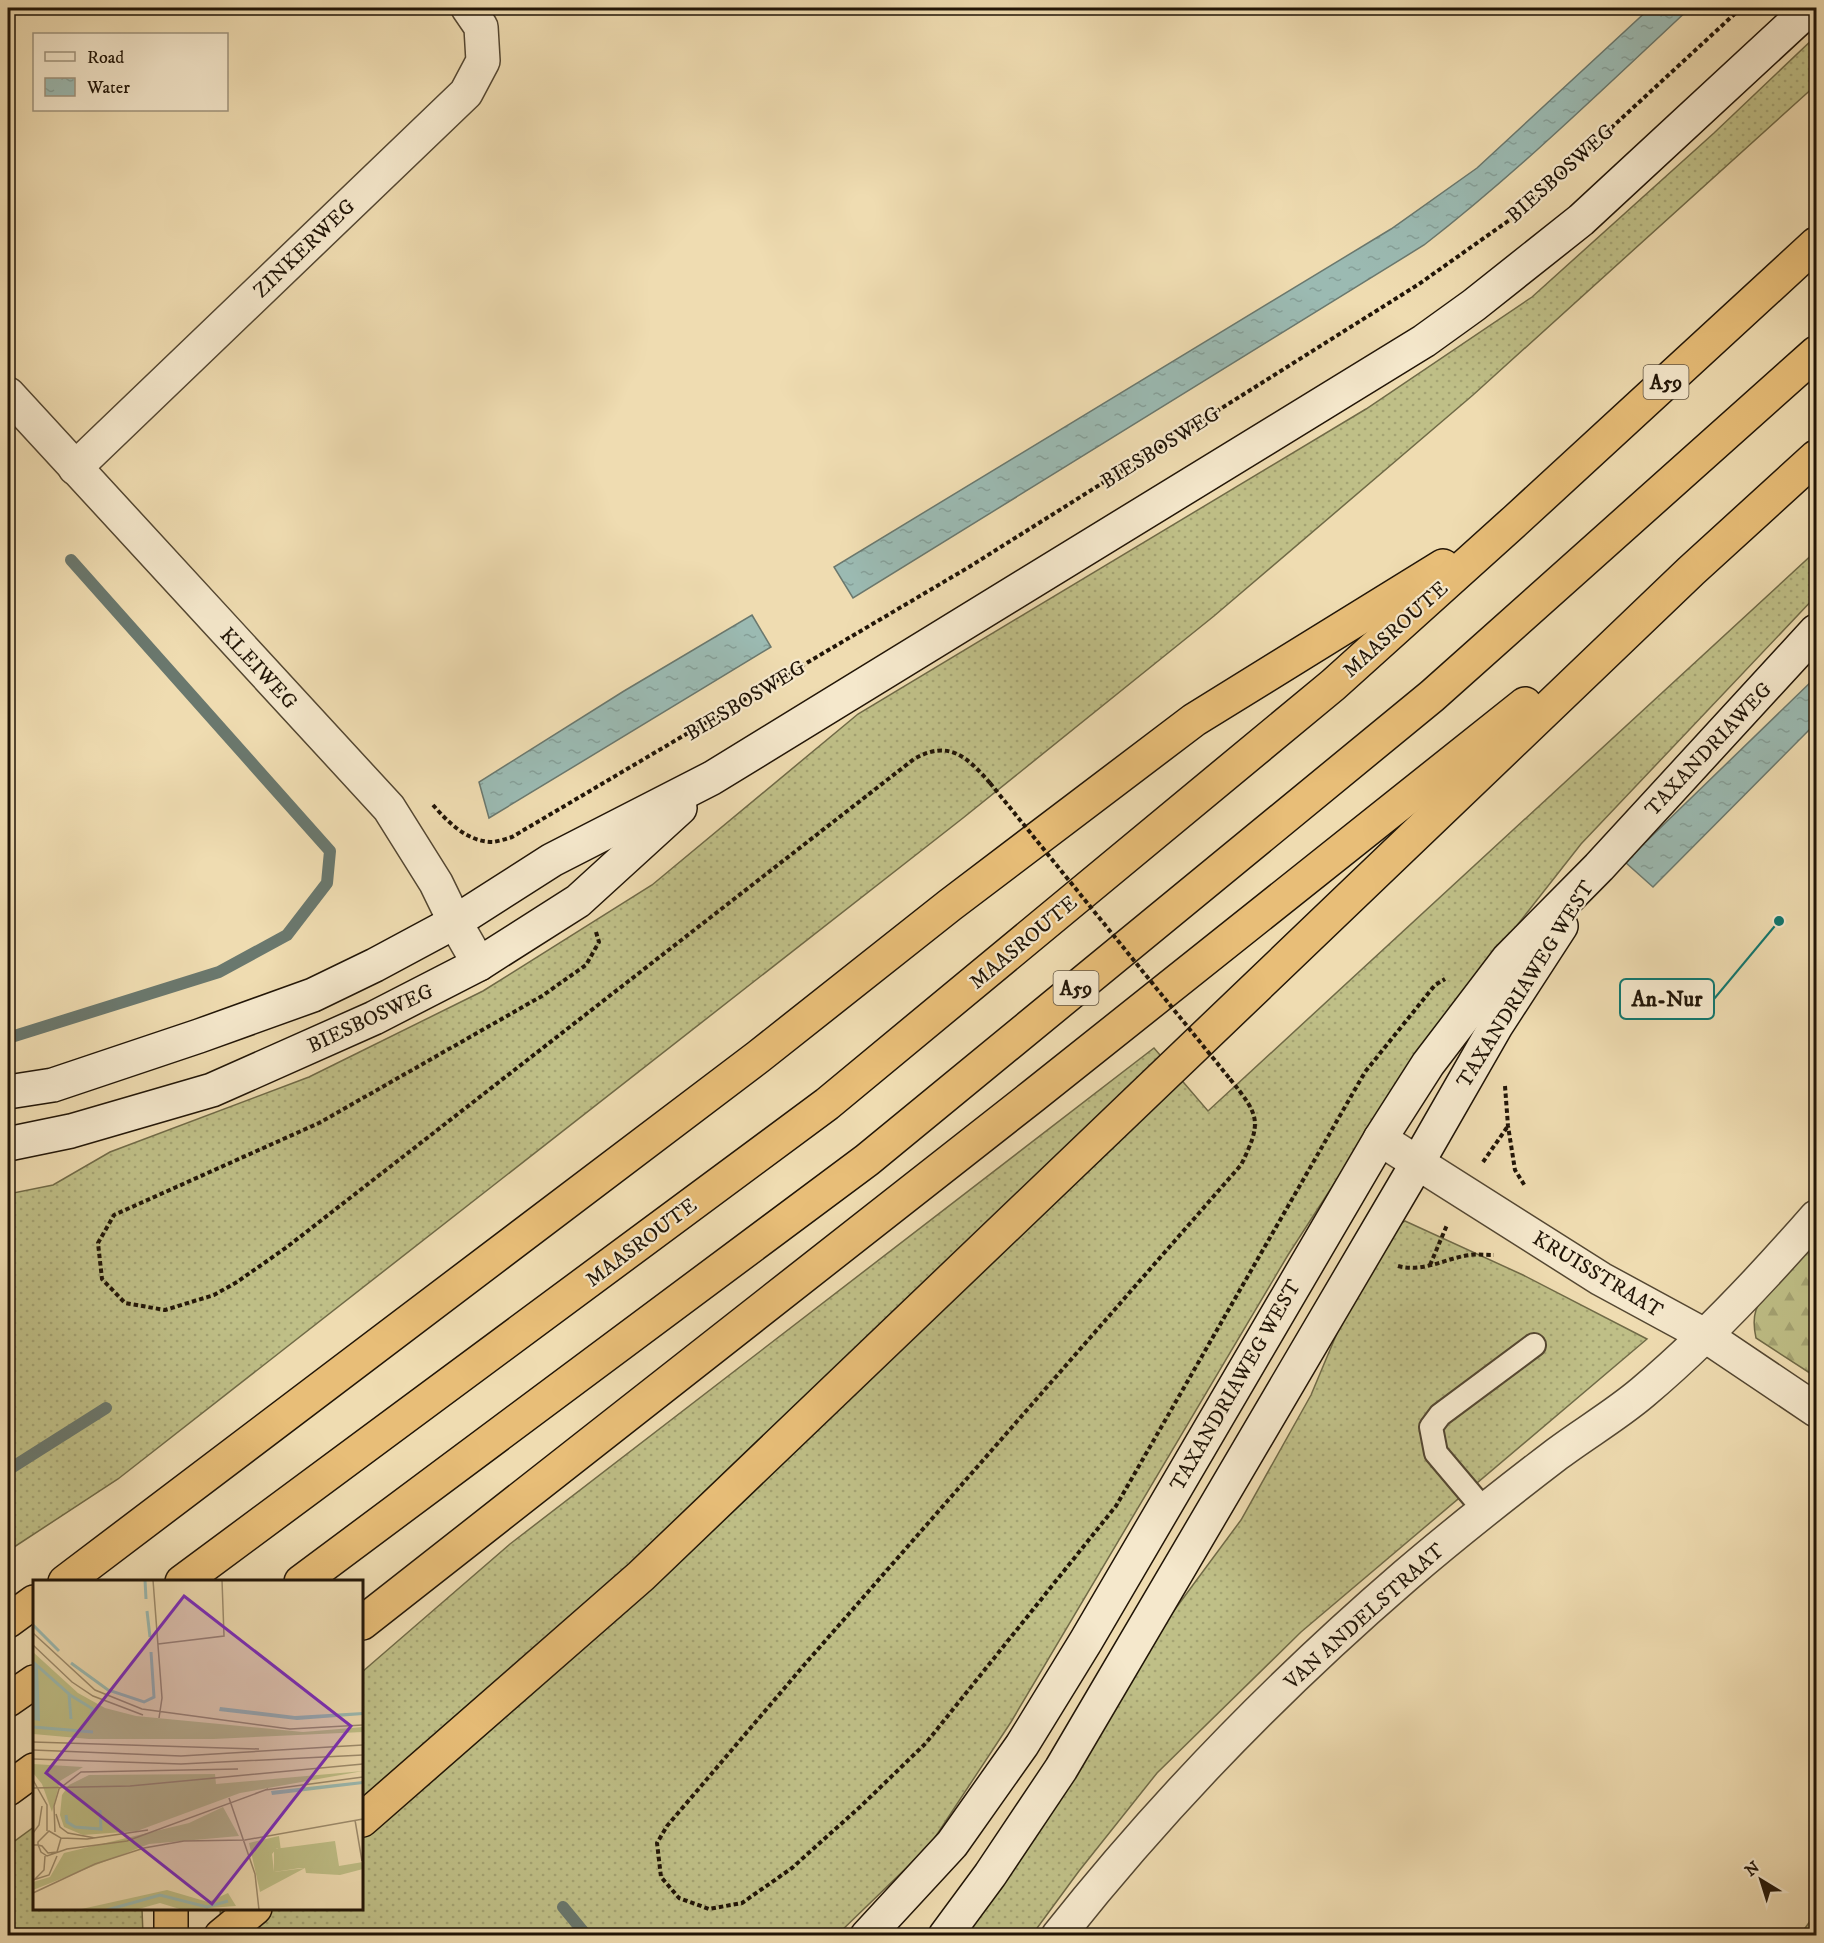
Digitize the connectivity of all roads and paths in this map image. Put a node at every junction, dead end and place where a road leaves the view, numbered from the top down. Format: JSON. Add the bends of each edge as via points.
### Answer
{"nodes":[{"id":1,"x":468,"y":8,"type":"edge"},
{"id":2,"x":1741,"y":8,"type":"edge"},
{"id":3,"x":1810,"y":8,"type":"edge"},
{"id":4,"x":1816,"y":244,"type":"edge"},
{"id":5,"x":1816,"y":353,"type":"edge"},
{"id":6,"x":8,"y":394,"type":"edge"},
{"id":7,"x":1816,"y":458,"type":"edge"},
{"id":8,"x":75,"y":468,"type":"junction"},
{"id":9,"x":1516,"y":520,"type":"junction"},
{"id":10,"x":1690,"y":571,"type":"junction"},
{"id":11,"x":1816,"y":631,"type":"edge"},
{"id":12,"x":712,"y":778,"type":"junction"},
{"id":13,"x":552,"y":860,"type":"junction"},
{"id":14,"x":1599,"y":867,"type":"junction"},
{"id":15,"x":578,"y":901,"type":"junction"},
{"id":16,"x":455,"y":922,"type":"junction"},
{"id":17,"x":479,"y":964,"type":"junction"},
{"id":18,"x":8,"y":1092,"type":"edge"},
{"id":19,"x":1380,"y":1139,"type":"junction"},
{"id":20,"x":8,"y":1144,"type":"edge"},
{"id":21,"x":1418,"y":1162,"type":"junction"},
{"id":22,"x":1292,"y":1198,"type":"dead end"},
{"id":23,"x":1816,"y":1217,"type":"edge"},
{"id":24,"x":1706,"y":1336,"type":"junction"},
{"id":25,"x":1534,"y":1345,"type":"dead end"},
{"id":26,"x":1816,"y":1410,"type":"edge"},
{"id":27,"x":1485,"y":1511,"type":"junction"},
{"id":28,"x":66,"y":1580,"type":"edge"},
{"id":29,"x":183,"y":1580,"type":"edge"},
{"id":30,"x":302,"y":1580,"type":"edge"},
{"id":31,"x":33,"y":1597,"type":"edge"},
{"id":32,"x":33,"y":1603,"type":"edge"},
{"id":33,"x":8,"y":1611,"type":"edge"},
{"id":34,"x":8,"y":1621,"type":"edge"},
{"id":35,"x":363,"y":1622,"type":"edge"},
{"id":36,"x":33,"y":1683,"type":"edge"},
{"id":37,"x":8,"y":1700,"type":"edge"},
{"id":38,"x":33,"y":1771,"type":"edge"},
{"id":39,"x":8,"y":1789,"type":"edge"},
{"id":40,"x":363,"y":1819,"type":"edge"},
{"id":41,"x":171,"y":1910,"type":"edge"},
{"id":42,"x":252,"y":1910,"type":"edge"},
{"id":43,"x":171,"y":1935,"type":"edge"},
{"id":44,"x":221,"y":1935,"type":"edge"},
{"id":45,"x":867,"y":1935,"type":"edge"},
{"id":46,"x":945,"y":1935,"type":"edge"},
{"id":47,"x":1059,"y":1935,"type":"edge"}],
"edges":[{"from":1,"to":8,"type":"main road","name":"ZINKERWEG","via":[[481,27],[483,61],[466,93]]},
{"from":2,"to":13,"type":"path","name":"BIESBOSWEG","via":[[1518,214],[1419,284],[969,567],[534,825]]},
{"from":3,"to":12,"type":"main road","name":"BIESBOSWEG","via":[[1581,220],[1474,305],[1424,340]]},
{"from":4,"to":9,"type":"highway","name":"MAASROUTE","number":"A59"},
{"from":5,"to":30,"type":"highway","number":"A59","via":[[1432,696],[867,1160]]},
{"from":6,"to":8,"type":"main road","name":"KLEIWEG"},
{"from":7,"to":10,"type":"highway","number":"A59"},
{"from":8,"to":16,"type":"main road","name":"KLEIWEG","via":[[389,808],[436,883]]},
{"from":9,"to":28,"type":"highway","number":"A59","via":[[1194,720],[950,905],[758,1058]]},
{"from":9,"to":29,"type":"highway","name":"MAASROUTE","number":"A59","via":[[1333,685],[827,1104]]},
{"from":10,"to":35,"type":"highway","number":"A59","via":[[1033,1096]]},
{"from":10,"to":40,"type":"highway","number":"A59","via":[[650,1568]]},
{"from":11,"to":14,"type":"main road","name":"TAXANDRIAWEG"},
{"from":12,"to":13,"type":"main road","name":"BIESBOSWEG"},
{"from":12,"to":15,"type":"main road","name":"BIESBOSWEG"},
{"from":13,"to":16,"type":"main road","name":"BIESBOSWEG"},
{"from":14,"to":19,"type":"main road","name":"TAXANDRIAWEG WEST","via":[[1508,959],[1428,1064]]},
{"from":14,"to":21,"type":"main road","name":"TAXANDRIAWEG WEST","via":[[1496,1026]]},
{"from":15,"to":17,"type":"main road","name":"BIESBOSWEG"},
{"from":15,"to":22,"type":"path","bridge":true,"via":[[595,928],[598,942],[586,965],[542,996],[319,1123],[114,1215],[98,1243],[102,1279],[125,1303],[165,1310],[214,1295],[237,1282],[929,751],[950,751],[964,758],[990,783],[1249,1102],[1257,1127],[1241,1165],[667,1826],[657,1843],[661,1877],[680,1898],[709,1909],[742,1903],[792,1868],[926,1743],[1116,1506]]},
{"from":16,"to":17,"type":"main road","name":"KLEIWEG"},
{"from":16,"to":18,"type":"main road","name":"BIESBOSWEG","via":[[313,995],[52,1085]]},
{"from":17,"to":20,"type":"main road","name":"BIESBOSWEG","via":[[374,1018],[212,1090],[71,1131]]},
{"from":19,"to":21,"type":"main road","name":"KRUISSTRAAT"},
{"from":19,"to":45,"type":"main road","name":"TAXANDRIAWEG WEST","via":[[1022,1744],[952,1844]]},
{"from":21,"to":24,"type":"main road","name":"KRUISSTRAAT","via":[[1601,1279]]},
{"from":21,"to":46,"type":"main road","name":"TAXANDRIAWEG WEST","via":[[1061,1768]]},
{"from":23,"to":24,"type":"main road","name":"VAN ANDELSTRAAT"},
{"from":24,"to":26,"type":"main road","name":"KRUISSTRAAT"},
{"from":24,"to":27,"type":"main road","name":"VAN ANDELSTRAAT","via":[[1640,1394]]},
{"from":25,"to":27,"type":"lane","via":[[1440,1415],[1431,1427],[1436,1453]]},
{"from":27,"to":47,"type":"main road","name":"VAN ANDELSTRAAT","via":[[1406,1575],[1300,1671],[1158,1818]]},
{"from":31,"to":33,"type":"highway"},
{"from":32,"to":34,"type":"highway"},
{"from":36,"to":37,"type":"highway"},
{"from":38,"to":39,"type":"highway"},
{"from":41,"to":43,"type":"highway"},
{"from":42,"to":44,"type":"highway"}]}
